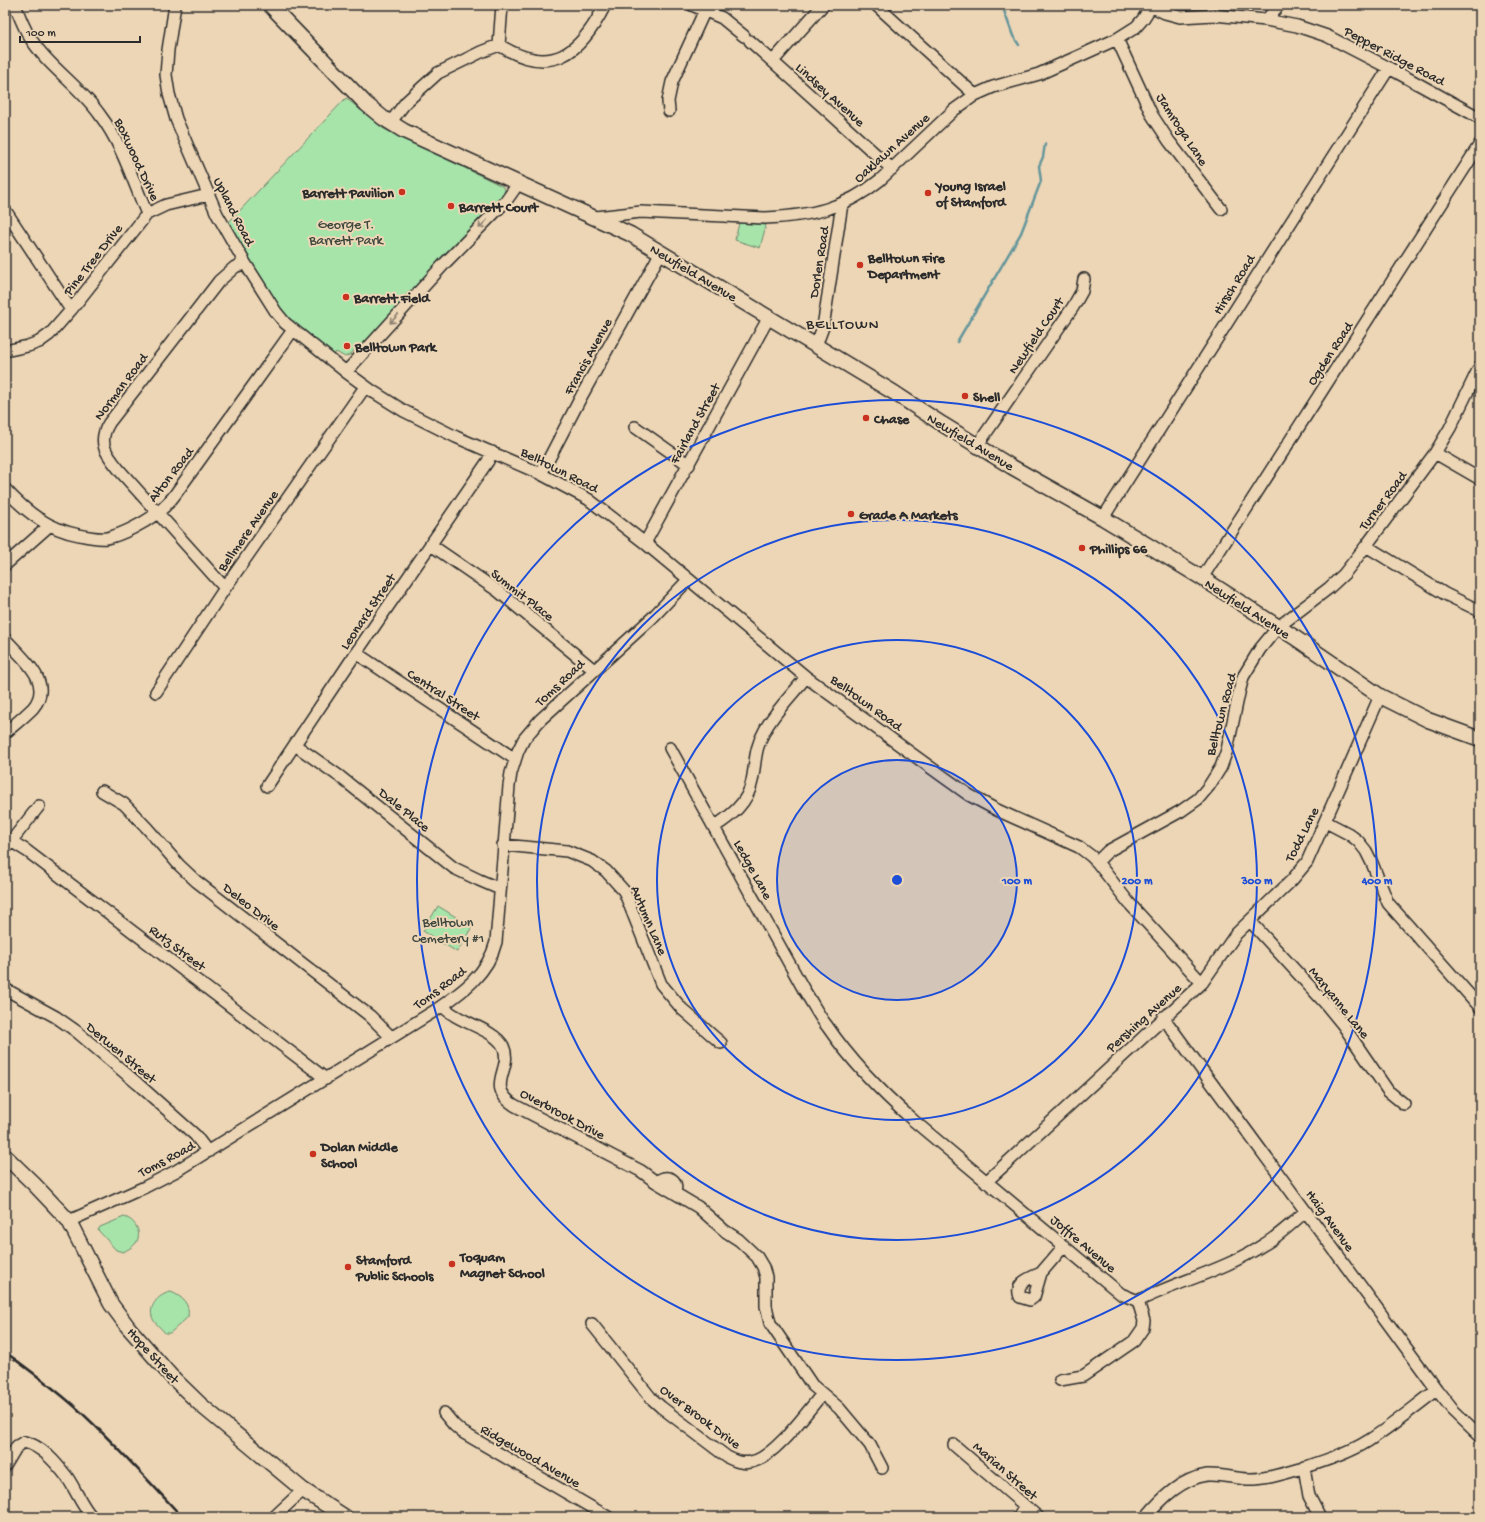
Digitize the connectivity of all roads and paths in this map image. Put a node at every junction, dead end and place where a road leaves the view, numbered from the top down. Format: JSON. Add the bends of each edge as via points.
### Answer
{"nodes":[{"id":1,"x":15,"y":5,"type":"edge"},
{"id":2,"x":175,"y":5,"type":"edge"},
{"id":3,"x":270,"y":5,"type":"edge"},
{"id":4,"x":502,"y":5,"type":"edge"},
{"id":5,"x":605,"y":5,"type":"edge"},
{"id":6,"x":692,"y":5,"type":"edge"},
{"id":7,"x":822,"y":5,"type":"edge"},
{"id":8,"x":876,"y":5,"type":"edge"},
{"id":9,"x":1279,"y":5,"type":"edge"},
{"id":10,"x":1152,"y":6,"type":"edge"},
{"id":11,"x":705,"y":10,"type":"junction"},
{"id":12,"x":1266,"y":20,"type":"junction"},
{"id":13,"x":1117,"y":40,"type":"junction"},
{"id":14,"x":499,"y":45,"type":"junction"},
{"id":15,"x":772,"y":61,"type":"junction"},
{"id":16,"x":1389,"y":68,"type":"junction"},
{"id":17,"x":975,"y":95,"type":"junction"},
{"id":18,"x":670,"y":111,"type":"dead end"},
{"id":19,"x":1480,"y":118,"type":"edge"},
{"id":20,"x":390,"y":123,"type":"junction"},
{"id":21,"x":1480,"y":144,"type":"edge"},
{"id":22,"x":892,"y":169,"type":"junction"},
{"id":23,"x":518,"y":184,"type":"junction"},
{"id":24,"x":208,"y":195,"type":"junction"},
{"id":25,"x":842,"y":204,"type":"junction"},
{"id":26,"x":1221,"y":209,"type":"dead end"},
{"id":27,"x":5,"y":210,"type":"edge"},
{"id":28,"x":147,"y":214,"type":"junction"},
{"id":29,"x":596,"y":217,"type":"junction"},
{"id":30,"x":661,"y":252,"type":"junction"},
{"id":31,"x":245,"y":263,"type":"junction"},
{"id":32,"x":1084,"y":279,"type":"dead end"},
{"id":33,"x":71,"y":310,"type":"junction"},
{"id":34,"x":769,"y":317,"type":"junction"},
{"id":35,"x":293,"y":330,"type":"junction"},
{"id":36,"x":816,"y":346,"type":"junction"},
{"id":37,"x":5,"y":351,"type":"edge"},
{"id":38,"x":1480,"y":366,"type":"edge"},
{"id":39,"x":346,"y":372,"type":"junction"},
{"id":40,"x":365,"y":387,"type":"junction"},
{"id":41,"x":635,"y":427,"type":"dead end"},
{"id":42,"x":977,"y":446,"type":"junction"},
{"id":43,"x":492,"y":452,"type":"junction"},
{"id":44,"x":1435,"y":453,"type":"junction"},
{"id":45,"x":689,"y":465,"type":"junction"},
{"id":46,"x":541,"y":474,"type":"junction"},
{"id":47,"x":1480,"y":479,"type":"edge"},
{"id":48,"x":5,"y":489,"type":"edge"},
{"id":49,"x":158,"y":513,"type":"junction"},
{"id":50,"x":1103,"y":518,"type":"junction"},
{"id":51,"x":49,"y":526,"type":"junction"},
{"id":52,"x":645,"y":543,"type":"junction"},
{"id":53,"x":431,"y":545,"type":"junction"},
{"id":54,"x":1366,"y":546,"type":"junction"},
{"id":55,"x":5,"y":565,"type":"edge"},
{"id":56,"x":1202,"y":578,"type":"junction"},
{"id":57,"x":688,"y":580,"type":"junction"},
{"id":58,"x":225,"y":588,"type":"junction"},
{"id":59,"x":1480,"y":611,"type":"edge"},
{"id":60,"x":1278,"y":627,"type":"junction"},
{"id":61,"x":5,"y":639,"type":"edge"},
{"id":62,"x":356,"y":654,"type":"junction"},
{"id":63,"x":594,"y":670,"type":"junction"},
{"id":64,"x":806,"y":677,"type":"junction"},
{"id":65,"x":156,"y":692,"type":"dead end"},
{"id":66,"x":1380,"y":696,"type":"junction"},
{"id":67,"x":6,"y":730,"type":"edge"},
{"id":68,"x":1480,"y":739,"type":"edge"},
{"id":69,"x":295,"y":745,"type":"junction"},
{"id":70,"x":670,"y":748,"type":"dead end"},
{"id":71,"x":515,"y":759,"type":"junction"},
{"id":72,"x":267,"y":786,"type":"dead end"},
{"id":73,"x":102,"y":791,"type":"dead end"},
{"id":74,"x":39,"y":806,"type":"dead end"},
{"id":75,"x":1326,"y":822,"type":"junction"},
{"id":76,"x":714,"y":827,"type":"junction"},
{"id":77,"x":8,"y":845,"type":"edge"},
{"id":78,"x":503,"y":845,"type":"junction"},
{"id":79,"x":1097,"y":862,"type":"junction"},
{"id":80,"x":500,"y":889,"type":"junction"},
{"id":81,"x":1250,"y":920,"type":"junction"},
{"id":82,"x":1202,"y":983,"type":"junction"},
{"id":83,"x":5,"y":989,"type":"edge"},
{"id":84,"x":442,"y":1006,"type":"junction"},
{"id":85,"x":1480,"y":1007,"type":"edge"},
{"id":86,"x":1163,"y":1017,"type":"junction"},
{"id":87,"x":392,"y":1037,"type":"junction"},
{"id":88,"x":721,"y":1043,"type":"dead end"},
{"id":89,"x":869,"y":1077,"type":"joint"},
{"id":90,"x":326,"y":1079,"type":"junction"},
{"id":91,"x":1404,"y":1104,"type":"dead end"},
{"id":92,"x":208,"y":1152,"type":"junction"},
{"id":93,"x":5,"y":1156,"type":"edge"},
{"id":94,"x":986,"y":1182,"type":"junction"},
{"id":95,"x":1306,"y":1211,"type":"junction"},
{"id":96,"x":69,"y":1222,"type":"junction"},
{"id":97,"x":1064,"y":1246,"type":"junction"},
{"id":98,"x":1042,"y":1273,"type":"dead end"},
{"id":99,"x":1138,"y":1301,"type":"junction"},
{"id":100,"x":592,"y":1324,"type":"dead end"},
{"id":101,"x":1060,"y":1380,"type":"dead end"},
{"id":102,"x":1437,"y":1390,"type":"junction"},
{"id":103,"x":822,"y":1394,"type":"junction"},
{"id":104,"x":444,"y":1413,"type":"dead end"},
{"id":105,"x":1480,"y":1436,"type":"edge"},
{"id":106,"x":954,"y":1445,"type":"dead end"},
{"id":107,"x":9,"y":1450,"type":"edge"},
{"id":108,"x":5,"y":1466,"type":"edge"},
{"id":109,"x":1304,"y":1467,"type":"junction"},
{"id":110,"x":882,"y":1468,"type":"dead end"},
{"id":111,"x":303,"y":1490,"type":"junction"},
{"id":112,"x":1025,"y":1506,"type":"junction"},
{"id":113,"x":89,"y":1516,"type":"edge"},
{"id":114,"x":274,"y":1517,"type":"edge"},
{"id":115,"x":345,"y":1517,"type":"edge"},
{"id":116,"x":608,"y":1517,"type":"edge"},
{"id":117,"x":1018,"y":1517,"type":"edge"},
{"id":118,"x":1038,"y":1517,"type":"edge"},
{"id":119,"x":1146,"y":1517,"type":"edge"},
{"id":120,"x":1320,"y":1517,"type":"edge"}],
"edges":[{"from":1,"to":28,"type":"street","name":"Boxwood Drive","via":[[23,26],[36,47],[99,113],[108,126]]},
{"from":2,"to":24,"type":"street","name":"Upland Road","via":[[167,60],[169,94],[176,119]]},
{"from":3,"to":20,"type":"main road","name":"Newfield Avenue","via":[[352,91]]},
{"from":4,"to":14,"type":"street"},
{"from":5,"to":14,"type":"street","via":[[594,26],[580,44],[552,59],[525,58]]},
{"from":6,"to":11,"type":"street","name":"Lindsey Avenue"},
{"from":7,"to":15,"type":"street"},
{"from":8,"to":17,"type":"street"},
{"from":9,"to":12,"type":"street"},
{"from":10,"to":12,"type":"street","name":"Pepper Ridge Road","via":[[1180,17],[1214,15]]},
{"from":10,"to":13,"type":"street","name":"Oaklawn Avenue","via":[[1136,26]]},
{"from":11,"to":15,"type":"street","name":"Lindsey Avenue","via":[[722,18]]},
{"from":11,"to":18,"type":"street","via":[[672,82],[668,101]]},
{"from":12,"to":16,"type":"street","name":"Pepper Ridge Road","via":[[1297,26],[1327,36]]},
{"from":13,"to":17,"type":"street","name":"Oaklawn Avenue","via":[[1052,69]]},
{"from":13,"to":26,"type":"street","name":"Jamroga Lane","via":[[1152,115]]},
{"from":14,"to":20,"type":"street","via":[[438,73],[406,102]]},
{"from":15,"to":22,"type":"street","name":"Lindsey Avenue"},
{"from":16,"to":19,"type":"street","name":"Pepper Ridge Road"},
{"from":16,"to":50,"type":"street","name":"Hirsch Road"},
{"from":17,"to":22,"type":"street","name":"Oaklawn Avenue","via":[[954,110]]},
{"from":20,"to":23,"type":"main road","name":"Newfield Avenue"},
{"from":21,"to":56,"type":"street","name":"Ogden Road"},
{"from":22,"to":25,"type":"street","name":"Oaklawn Avenue","via":[[867,190]]},
{"from":23,"to":29,"type":"main road","name":"Newfield Avenue"},
{"from":23,"to":39,"type":"street","one_way":true,"via":[[506,201],[445,263]]},
{"from":24,"to":28,"type":"street","name":"Pine Tree Drive","via":[[166,205]]},
{"from":24,"to":31,"type":"street","name":"Upland Road"},
{"from":25,"to":29,"type":"street","name":"Oaklawn Avenue","via":[[780,217],[641,212]]},
{"from":25,"to":36,"type":"street","name":"Dorlen Road","via":[[823,327]]},
{"from":27,"to":33,"type":"street"},
{"from":28,"to":33,"type":"street","name":"Pine Tree Drive"},
{"from":29,"to":30,"type":"main road","name":"Newfield Avenue"},
{"from":30,"to":34,"type":"main road","name":"Newfield Avenue"},
{"from":30,"to":46,"type":"street","name":"Francis Avenue"},
{"from":31,"to":35,"type":"street","name":"Upland Road","via":[[276,312]]},
{"from":31,"to":49,"type":"street","name":"Norman Road","via":[[235,267],[220,281],[104,431],[106,452]]},
{"from":32,"to":42,"type":"street","name":"Newfield Court","via":[[1082,291],[1072,307]]},
{"from":33,"to":37,"type":"street","name":"Pine Tree Drive","via":[[50,334],[39,342]]},
{"from":34,"to":36,"type":"main road","name":"Newfield Avenue"},
{"from":34,"to":45,"type":"street","name":"Fairland Street"},
{"from":35,"to":39,"type":"street","name":"Upland Road"},
{"from":35,"to":49,"type":"street","name":"Alton Road","via":[[174,496]]},
{"from":36,"to":42,"type":"main road","name":"Newfield Avenue"},
{"from":38,"to":44,"type":"street","name":"Turner Road"},
{"from":39,"to":40,"type":"street","name":"Upland Road"},
{"from":40,"to":43,"type":"street","name":"Belltown Road","via":[[416,417]]},
{"from":40,"to":58,"type":"street","name":"Bellmere Avenue"},
{"from":41,"to":45,"type":"street"},
{"from":42,"to":50,"type":"main road","name":"Newfield Avenue"},
{"from":43,"to":46,"type":"street","name":"Belltown Road"},
{"from":43,"to":53,"type":"street","name":"Leonard Street"},
{"from":44,"to":47,"type":"street"},
{"from":44,"to":54,"type":"street","name":"Turner Road"},
{"from":45,"to":52,"type":"street","name":"Fairland Street"},
{"from":46,"to":52,"type":"street","name":"Belltown Road","via":[[588,499]]},
{"from":48,"to":51,"type":"street","name":"Alton Road","via":[[29,513]]},
{"from":49,"to":51,"type":"street","name":"Alton Road","via":[[134,528],[107,538],[92,538]]},
{"from":49,"to":58,"type":"street","name":"Norman Road"},
{"from":50,"to":56,"type":"main road","name":"Newfield Avenue"},
{"from":51,"to":55,"type":"street"},
{"from":52,"to":57,"type":"street","name":"Belltown Road"},
{"from":53,"to":62,"type":"street","name":"Leonard Street"},
{"from":53,"to":63,"type":"street","name":"Summit Place","via":[[498,591]]},
{"from":54,"to":59,"type":"street","via":[[1445,594]]},
{"from":54,"to":60,"type":"street","name":"Turner Road","via":[[1344,574],[1329,588]]},
{"from":56,"to":60,"type":"main road","name":"Newfield Avenue"},
{"from":57,"to":63,"type":"street","name":"Toms Road","via":[[652,618]]},
{"from":57,"to":64,"type":"street","name":"Belltown Road"},
{"from":58,"to":65,"type":"street","name":"Bellmere Avenue"},
{"from":60,"to":66,"type":"main road","name":"Newfield Avenue"},
{"from":60,"to":79,"type":"street","name":"Belltown Road","via":[[1260,649],[1244,677],[1227,750],[1219,771],[1209,786],[1191,805],[1108,851]]},
{"from":61,"to":67,"type":"street","via":[[33,670],[41,688],[34,707]]},
{"from":62,"to":69,"type":"street","name":"Leonard Street"},
{"from":62,"to":71,"type":"street","name":"Central Street"},
{"from":63,"to":71,"type":"street","name":"Toms Road","via":[[531,730]]},
{"from":64,"to":76,"type":"street","via":[[764,730],[757,751],[752,782],[743,801],[732,815]]},
{"from":64,"to":79,"type":"street","name":"Belltown Road","via":[[969,795],[1079,847]]},
{"from":66,"to":68,"type":"main road","name":"Newfield Avenue","via":[[1428,720]]},
{"from":66,"to":75,"type":"street","name":"Todd Lane"},
{"from":69,"to":72,"type":"street","name":"Leonard Street"},
{"from":69,"to":80,"type":"street","name":"Dale Place","via":[[339,776],[454,868]]},
{"from":70,"to":76,"type":"street","name":"Ledge Lane"},
{"from":71,"to":78,"type":"street","name":"Toms Road","via":[[509,786]]},
{"from":73,"to":87,"type":"street","name":"Deleo Drive","via":[[124,804],[196,881],[370,1016]]},
{"from":74,"to":77,"type":"street"},
{"from":75,"to":81,"type":"street","name":"Todd Lane","via":[[1307,862]]},
{"from":75,"to":85,"type":"street","via":[[1349,834],[1362,846],[1372,863],[1388,903]]},
{"from":76,"to":89,"type":"street","name":"Ledge Lane","via":[[826,1026]]},
{"from":77,"to":90,"type":"street","name":"Rutz Street","via":[[27,850]]},
{"from":78,"to":80,"type":"street","name":"Toms Road"},
{"from":78,"to":88,"type":"street","name":"Autumn Lane","via":[[567,851],[592,860],[606,871],[624,891],[662,984],[682,1009]]},
{"from":79,"to":82,"type":"street","name":"Pershing Avenue","via":[[1128,903]]},
{"from":80,"to":84,"type":"street","name":"Toms Road","via":[[498,935],[491,959],[477,977]]},
{"from":81,"to":82,"type":"street","name":"Todd Lane","via":[[1236,934]]},
{"from":81,"to":91,"type":"street","name":"Maryanne Lane","via":[[1325,1003],[1388,1091]]},
{"from":82,"to":86,"type":"street","name":"Pershing Avenue"},
{"from":83,"to":92,"type":"street","name":"Derwen Street","via":[[56,1018],[86,1039],[195,1135]]},
{"from":84,"to":87,"type":"street","name":"Toms Road"},
{"from":84,"to":103,"type":"street","name":"Overbrook Drive","via":[[453,1015],[500,1040],[505,1052],[500,1088],[505,1098],[641,1171],[710,1216],[758,1257],[766,1277],[766,1306],[770,1323],[804,1374]]},
{"from":86,"to":94,"type":"street","name":"Pershing Avenue"},
{"from":86,"to":95,"type":"street","name":"Haig Avenue"},
{"from":87,"to":90,"type":"street","name":"Toms Road"},
{"from":89,"to":94,"type":"street","name":"Joffre Avenue","via":[[888,1098]]},
{"from":90,"to":92,"type":"street","name":"Toms Road"},
{"from":92,"to":96,"type":"street","name":"Toms Road","via":[[145,1187]]},
{"from":93,"to":96,"type":"main road","name":"Hope Street"},
{"from":94,"to":97,"type":"street","name":"Joffre Avenue"},
{"from":95,"to":99,"type":"street","via":[[1264,1245],[1248,1254]]},
{"from":95,"to":102,"type":"street","name":"Haig Avenue"},
{"from":96,"to":111,"type":"main road","name":"Hope Street","via":[[111,1304],[155,1359],[202,1406]]},
{"from":97,"to":98,"type":"street"},
{"from":97,"to":99,"type":"street","name":"Joffre Avenue","via":[[1121,1294]]},
{"from":99,"to":101,"type":"street","via":[[1144,1321],[1143,1328],[1134,1341],[1083,1376]]},
{"from":100,"to":103,"type":"street","name":"Over Brook Drive","via":[[651,1398],[727,1458],[735,1461],[752,1462],[768,1455]]},
{"from":102,"to":105,"type":"street","name":"Haig Avenue","via":[[1452,1409]]},
{"from":102,"to":109,"type":"street","via":[[1367,1441]]},
{"from":103,"to":110,"type":"street","name":"Overbrook Drive","via":[[839,1408],[870,1445]]},
{"from":104,"to":116,"type":"street","name":"Ridgewood Avenue","via":[[462,1432]]},
{"from":106,"to":112,"type":"street","name":"Marian Street"},
{"from":107,"to":108,"type":"street"},
{"from":107,"to":113,"type":"street","via":[[24,1442],[40,1448],[67,1478]]},
{"from":109,"to":119,"type":"street","via":[[1273,1476],[1248,1479],[1208,1475],[1188,1481],[1167,1494]]},
{"from":109,"to":120,"type":"street","via":[[1309,1496]]},
{"from":111,"to":114,"type":"street"},
{"from":111,"to":115,"type":"main road","name":"Hope Street"},
{"from":112,"to":117,"type":"street"},
{"from":112,"to":118,"type":"street","name":"Marian Street"}]}
